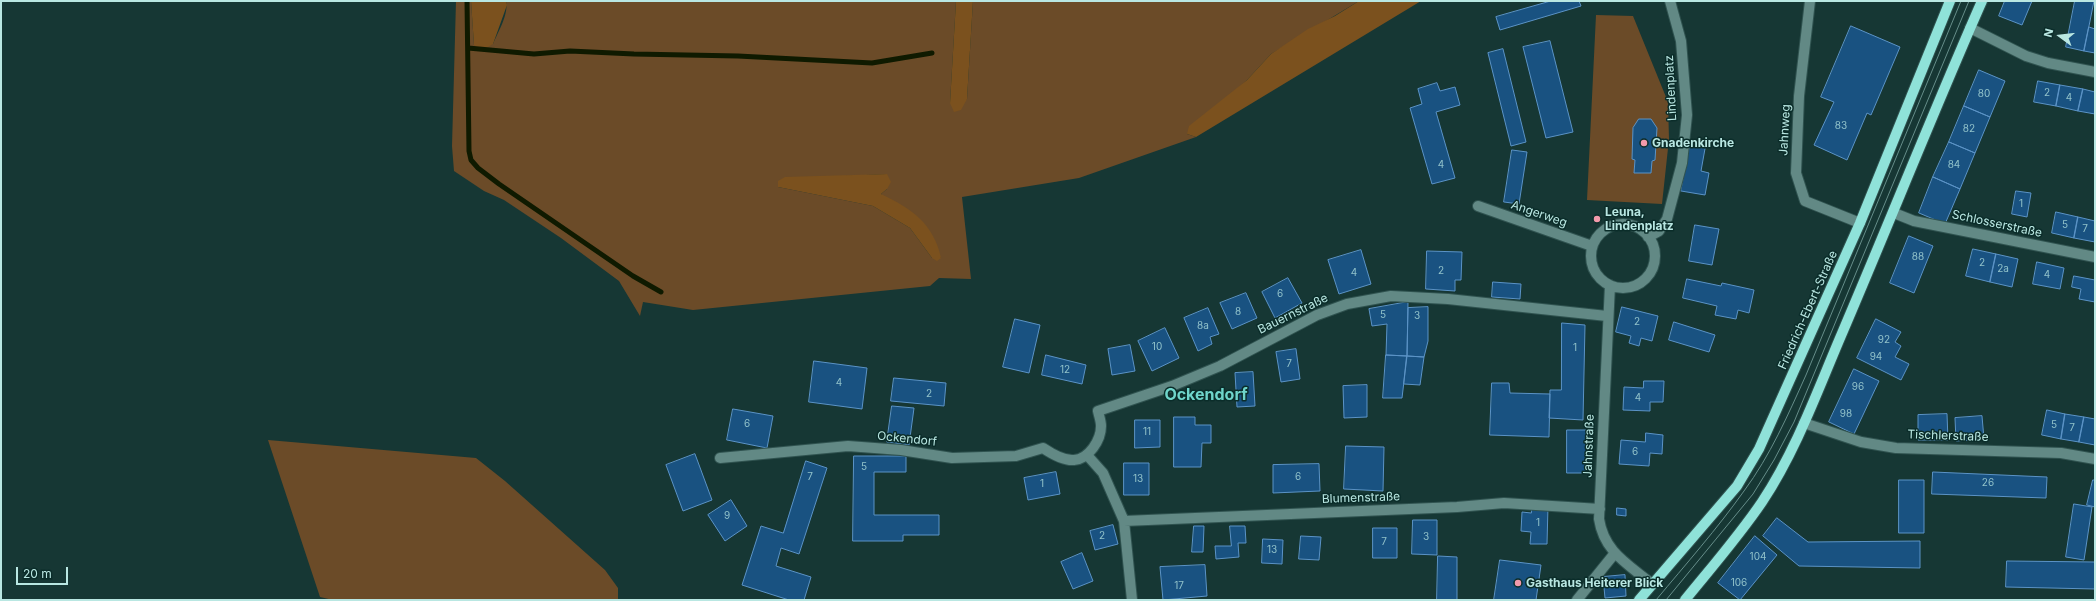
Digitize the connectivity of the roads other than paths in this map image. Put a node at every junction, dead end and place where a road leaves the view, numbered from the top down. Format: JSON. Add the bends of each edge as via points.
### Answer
{"nodes":[{"id":1,"x":1670,"y":1,"type":"edge"},
{"id":2,"x":1810,"y":1,"type":"edge"},
{"id":3,"x":1950,"y":1,"type":"edge"},
{"id":4,"x":1982,"y":1,"type":"edge"},
{"id":5,"x":1970,"y":28,"type":"junction"},
{"id":6,"x":2095,"y":72,"type":"edge"},
{"id":7,"x":1478,"y":206,"type":"dead end"},
{"id":8,"x":1894,"y":213,"type":"junction"},
{"id":9,"x":1860,"y":223,"type":"junction"},
{"id":10,"x":1648,"y":237,"type":"junction"},
{"id":11,"x":1592,"y":246,"type":"junction"},
{"id":12,"x":2095,"y":258,"type":"edge"},
{"id":13,"x":1610,"y":285,"type":"junction"},
{"id":14,"x":1607,"y":316,"type":"junction"},
{"id":15,"x":1804,"y":423,"type":"junction"},
{"id":16,"x":1087,"y":455,"type":"junction"},
{"id":17,"x":720,"y":458,"type":"dead end"},
{"id":18,"x":2095,"y":459,"type":"edge"},
{"id":19,"x":1600,"y":509,"type":"junction"},
{"id":20,"x":1124,"y":521,"type":"junction"},
{"id":21,"x":1615,"y":553,"type":"junction"},
{"id":22,"x":1652,"y":584,"type":"junction"},
{"id":23,"x":1132,"y":600,"type":"edge"},
{"id":24,"x":1577,"y":600,"type":"edge"},
{"id":25,"x":1640,"y":600,"type":"edge"},
{"id":26,"x":1685,"y":600,"type":"edge"}],
"edges":[{"from":1,"to":10,"type":"street","name":"Lindenplatz","via":[[1681,41],[1687,115],[1682,163],[1666,219],[1659,231]]},
{"from":2,"to":9,"type":"street","name":"Jahnweg","via":[[1799,96],[1796,173],[1805,201]]},
{"from":3,"to":9,"type":"main road","name":"Friedrich-Ebert-Straße"},
{"from":4,"to":5,"type":"main road"},
{"from":5,"to":6,"type":"street","via":[[2026,56]]},
{"from":5,"to":8,"type":"main road"},
{"from":7,"to":11,"type":"street","name":"Angerweg"},
{"from":8,"to":12,"type":"street","name":"Schlosserstraße","via":[[1914,220]]},
{"from":8,"to":15,"type":"main road"},
{"from":9,"to":22,"type":"main road","name":"Friedrich-Ebert-Straße","via":[[1759,449],[1737,486]]},
{"from":10,"to":11,"type":"street","via":[[1639,228],[1628,224],[1614,225],[1605,229]]},
{"from":10,"to":13,"type":"street","via":[[1653,245],[1655,258],[1652,270],[1644,281],[1621,288]]},
{"from":11,"to":13,"type":"street","via":[[1592,265],[1601,279]]},
{"from":13,"to":14,"type":"street","name":"Jahnstraße"},
{"from":14,"to":16,"type":"street","name":"Bauernstraße","via":[[1448,299],[1391,296],[1346,304],[1317,315],[1220,366],[1172,386],[1098,411],[1101,426],[1097,443]]},
{"from":14,"to":19,"type":"street","name":"Jahnstraße"},
{"from":15,"to":18,"type":"street","name":"Tischlerstraße","via":[[1860,442],[1896,448],[2061,452]]},
{"from":15,"to":26,"type":"main road","via":[[1783,467],[1762,502]]},
{"from":16,"to":17,"type":"street","name":"Ockendorf","via":[[1074,460],[1056,456],[1043,448],[1016,456],[952,458],[901,450],[848,446]]},
{"from":16,"to":20,"type":"street","via":[[1103,473]]},
{"from":19,"to":20,"type":"street","name":"Blumenstraße","via":[[1504,503]]},
{"from":19,"to":21,"type":"street","name":"Jahnstraße","via":[[1601,534]]},
{"from":20,"to":23,"type":"street"},
{"from":21,"to":22,"type":"street","name":"Jahnstraße"},
{"from":21,"to":24,"type":"street"},
{"from":22,"to":25,"type":"main road","name":"Friedrich-Ebert-Straße"}]}
